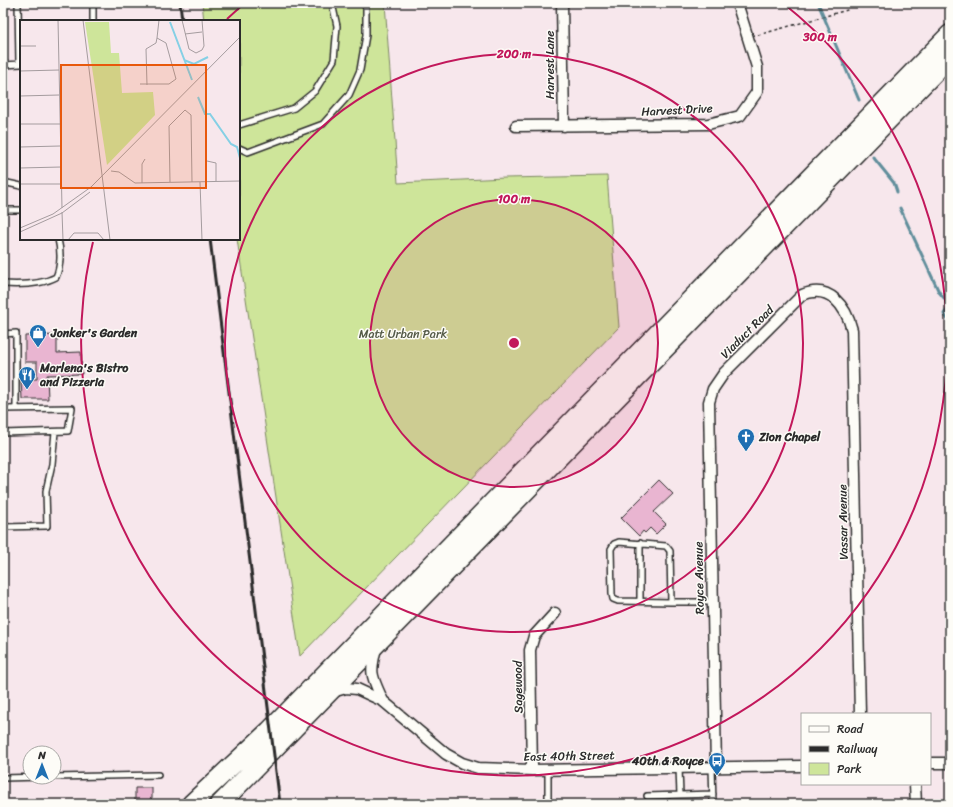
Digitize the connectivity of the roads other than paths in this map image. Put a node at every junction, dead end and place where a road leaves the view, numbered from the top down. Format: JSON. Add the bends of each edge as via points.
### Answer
{"nodes":[{"id":1,"x":18,"y":3,"type":"edge"},
{"id":2,"x":93,"y":3,"type":"edge"},
{"id":3,"x":332,"y":3,"type":"edge"},
{"id":4,"x":364,"y":3,"type":"edge"},
{"id":5,"x":562,"y":3,"type":"edge"},
{"id":6,"x":737,"y":3,"type":"edge"},
{"id":7,"x":93,"y":20,"type":"edge"},
{"id":8,"x":950,"y":34,"type":"edge"},
{"id":9,"x":950,"y":57,"type":"edge"},
{"id":10,"x":20,"y":64,"type":"edge"},
{"id":11,"x":3,"y":65,"type":"edge"},
{"id":12,"x":240,"y":125,"type":"edge"},
{"id":13,"x":516,"y":126,"type":"dead end"},
{"id":14,"x":564,"y":126,"type":"junction"},
{"id":15,"x":240,"y":148,"type":"edge"},
{"id":16,"x":3,"y":182,"type":"edge"},
{"id":17,"x":20,"y":186,"type":"edge"},
{"id":18,"x":3,"y":210,"type":"edge"},
{"id":19,"x":20,"y":210,"type":"edge"},
{"id":20,"x":58,"y":240,"type":"edge"},
{"id":21,"x":3,"y":284,"type":"edge"},
{"id":22,"x":802,"y":295,"type":"joint"},
{"id":23,"x":3,"y":334,"type":"edge"},
{"id":24,"x":713,"y":389,"type":"joint"},
{"id":25,"x":3,"y":409,"type":"edge"},
{"id":26,"x":16,"y":409,"type":"junction"},
{"id":27,"x":55,"y":432,"type":"junction"},
{"id":28,"x":3,"y":433,"type":"edge"},
{"id":29,"x":3,"y":526,"type":"edge"},
{"id":30,"x":640,"y":543,"type":"junction"},
{"id":31,"x":640,"y":601,"type":"junction"},
{"id":32,"x":671,"y":602,"type":"junction"},
{"id":33,"x":713,"y":602,"type":"junction"},
{"id":34,"x":555,"y":613,"type":"dead end"},
{"id":35,"x":377,"y":644,"type":"junction"},
{"id":36,"x":330,"y":692,"type":"junction"},
{"id":37,"x":383,"y":701,"type":"junction"},
{"id":38,"x":860,"y":713,"type":"edge"},
{"id":39,"x":931,"y":763,"type":"edge"},
{"id":40,"x":950,"y":763,"type":"edge"},
{"id":41,"x":801,"y":766,"type":"edge"},
{"id":42,"x":714,"y":767,"type":"junction"},
{"id":43,"x":679,"y":768,"type":"junction"},
{"id":44,"x":532,"y":770,"type":"junction"},
{"id":45,"x":548,"y":770,"type":"junction"},
{"id":46,"x":158,"y":775,"type":"dead end"},
{"id":47,"x":62,"y":777,"type":"edge"},
{"id":48,"x":3,"y":778,"type":"edge"},
{"id":49,"x":22,"y":778,"type":"edge"},
{"id":50,"x":915,"y":785,"type":"edge"},
{"id":51,"x":713,"y":794,"type":"junction"},
{"id":52,"x":680,"y":795,"type":"junction"},
{"id":53,"x":647,"y":796,"type":"dead end"},
{"id":54,"x":191,"y":804,"type":"edge"},
{"id":55,"x":220,"y":804,"type":"edge"},
{"id":56,"x":548,"y":804,"type":"edge"},
{"id":57,"x":714,"y":804,"type":"edge"},
{"id":58,"x":916,"y":804,"type":"edge"}],
"edges":[{"from":1,"to":10,"type":"lane"},
{"from":2,"to":7,"type":"lane"},
{"from":3,"to":12,"type":"lane","via":[[337,26],[334,60],[315,91],[294,108]]},
{"from":4,"to":15,"type":"lane","via":[[366,35],[360,70],[349,95],[323,124],[248,152]]},
{"from":5,"to":14,"type":"street","name":"Harvest Lane"},
{"from":6,"to":14,"type":"street","name":"Harvest Drive","via":[[757,67],[757,92],[740,116],[708,124]]},
{"from":8,"to":54,"type":"highway","via":[[269,731]]},
{"from":9,"to":35,"type":"highway"},
{"from":10,"to":11,"type":"lane"},
{"from":13,"to":14,"type":"street","name":"Harvest Drive"},
{"from":16,"to":17,"type":"lane"},
{"from":18,"to":19,"type":"lane"},
{"from":20,"to":21,"type":"lane","via":[[59,270],[56,277],[39,282]]},
{"from":22,"to":24,"type":"street","name":"Viaduct Road","via":[[724,374]]},
{"from":22,"to":38,"type":"street","name":"Vassar Avenue","via":[[822,292],[833,297],[846,312],[852,330]]},
{"from":23,"to":26,"type":"lane","via":[[16,333]]},
{"from":24,"to":33,"type":"street","name":"Royce Avenue","via":[[709,412]]},
{"from":25,"to":26,"type":"lane"},
{"from":26,"to":27,"type":"lane","via":[[72,408],[68,431]]},
{"from":27,"to":28,"type":"lane"},
{"from":27,"to":29,"type":"lane","via":[[46,492],[47,526]]},
{"from":30,"to":31,"type":"lane"},
{"from":30,"to":31,"type":"lane","via":[[619,542],[611,549],[613,599]]},
{"from":30,"to":32,"type":"lane","via":[[666,546],[670,551]]},
{"from":31,"to":32,"type":"lane"},
{"from":32,"to":33,"type":"lane"},
{"from":33,"to":42,"type":"street","name":"Royce Avenue"},
{"from":34,"to":44,"type":"street","name":"Sagewood","via":[[534,636],[530,650]]},
{"from":35,"to":36,"type":"highway"},
{"from":35,"to":37,"type":"street","via":[[372,662],[372,677]]},
{"from":36,"to":37,"type":"street","via":[[352,688]]},
{"from":36,"to":55,"type":"highway"},
{"from":37,"to":44,"type":"street","name":"East 40th Street","via":[[453,759],[487,770]]},
{"from":39,"to":40,"type":"street"},
{"from":41,"to":42,"type":"street","name":"East 40th Street"},
{"from":42,"to":43,"type":"street","name":"East 40th Street"},
{"from":42,"to":51,"type":"lane"},
{"from":43,"to":45,"type":"street","name":"East 40th Street"},
{"from":43,"to":52,"type":"lane"},
{"from":44,"to":45,"type":"street","name":"East 40th Street"},
{"from":45,"to":56,"type":"lane"},
{"from":46,"to":47,"type":"lane"},
{"from":48,"to":49,"type":"lane"},
{"from":50,"to":58,"type":"street"},
{"from":51,"to":52,"type":"lane"},
{"from":51,"to":57,"type":"lane"},
{"from":52,"to":53,"type":"lane"}]}
